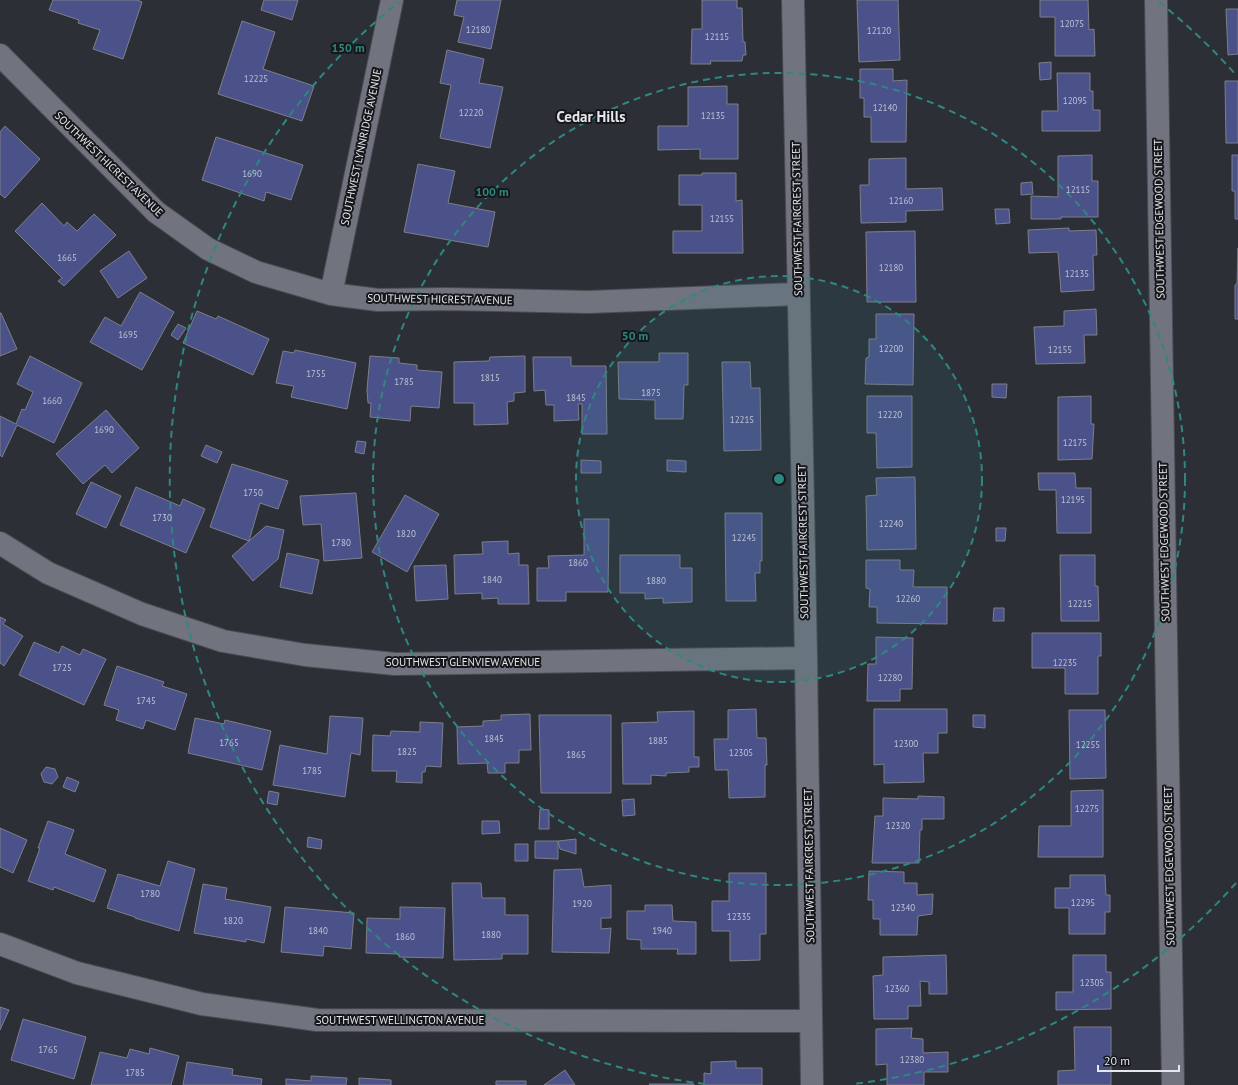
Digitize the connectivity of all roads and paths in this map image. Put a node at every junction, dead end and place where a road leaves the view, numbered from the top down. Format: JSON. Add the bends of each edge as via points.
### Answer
{"nodes":[{"id":1,"x":392,"y":0,"type":"edge"},
{"id":2,"x":793,"y":0,"type":"edge"},
{"id":3,"x":1156,"y":0,"type":"edge"},
{"id":4,"x":0,"y":55,"type":"edge"},
{"id":5,"x":331,"y":294,"type":"junction"},
{"id":6,"x":798,"y":294,"type":"junction"},
{"id":7,"x":0,"y":543,"type":"edge"},
{"id":8,"x":806,"y":658,"type":"junction"},
{"id":9,"x":0,"y":944,"type":"edge"},
{"id":10,"x":811,"y":1021,"type":"junction"},
{"id":11,"x":812,"y":1085,"type":"edge"},
{"id":12,"x":1172,"y":1085,"type":"edge"}],
"edges":[{"from":1,"to":5,"type":"street","name":"SOUTHWEST LYNNRIDGE AVENUE"},
{"from":2,"to":6,"type":"street","name":"SOUTHWEST FAIRCREST STREET"},
{"from":3,"to":12,"type":"street","name":"SOUTHWEST EDGEWOOD STREET"},
{"from":4,"to":5,"type":"street","name":"SOUTHWEST HICREST AVENUE","via":[[156,212],[208,249],[256,272]]},
{"from":5,"to":6,"type":"street","name":"SOUTHWEST HICREST AVENUE","via":[[378,300],[588,302]]},
{"from":6,"to":8,"type":"street","name":"SOUTHWEST FAIRCREST STREET"},
{"from":7,"to":8,"type":"street","name":"SOUTHWEST GLENVIEW AVENUE","via":[[48,573],[142,614],[223,641],[305,655],[395,664]]},
{"from":8,"to":10,"type":"street","name":"SOUTHWEST FAIRCREST STREET"},
{"from":9,"to":10,"type":"street","name":"SOUTHWEST WELLINGTON AVENUE","via":[[77,973],[202,1004],[318,1020]]},
{"from":10,"to":11,"type":"street","name":"SOUTHWEST FAIRCREST STREET"}]}
